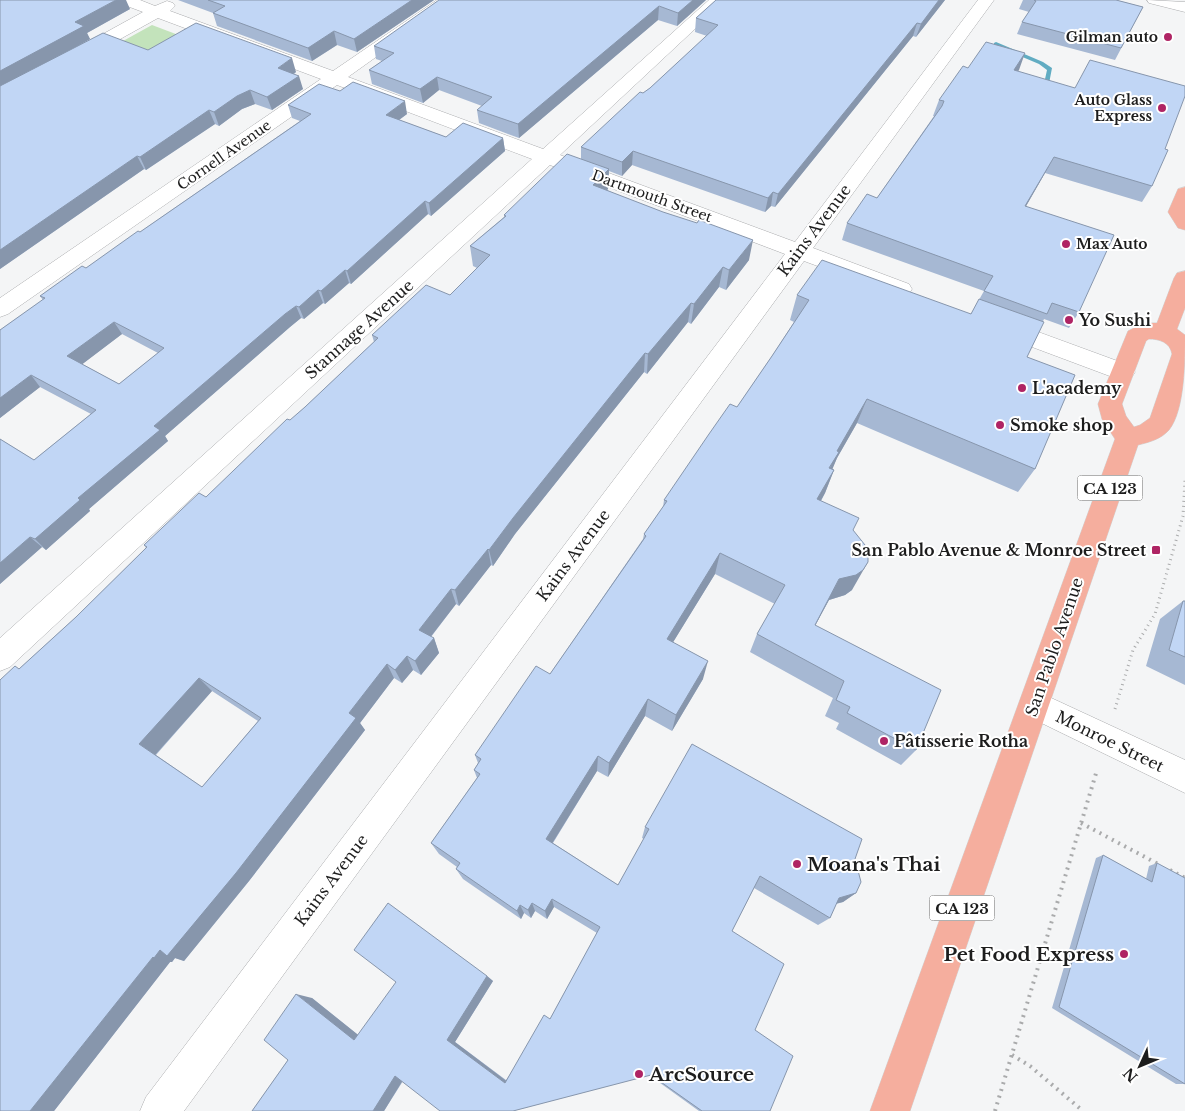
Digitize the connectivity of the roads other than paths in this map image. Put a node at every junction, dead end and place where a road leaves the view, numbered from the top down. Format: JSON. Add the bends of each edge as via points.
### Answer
{"nodes":[{"id":1,"x":125,"y":0,"type":"edge"},
{"id":2,"x":177,"y":0,"type":"edge"},
{"id":3,"x":448,"y":0,"type":"edge"},
{"id":4,"x":718,"y":0,"type":"edge"},
{"id":5,"x":986,"y":0,"type":"edge"},
{"id":6,"x":1155,"y":0,"type":"edge"},
{"id":7,"x":1185,"y":8,"type":"edge"},
{"id":8,"x":156,"y":12,"type":"junction"},
{"id":9,"x":68,"y":61,"type":"edge"},
{"id":10,"x":336,"y":78,"type":"junction"},
{"id":11,"x":547,"y":156,"type":"junction"},
{"id":12,"x":1185,"y":193,"type":"edge"},
{"id":13,"x":1185,"y":223,"type":"edge"},
{"id":14,"x":800,"y":251,"type":"junction"},
{"id":15,"x":1185,"y":278,"type":"edge"},
{"id":16,"x":916,"y":294,"type":"edge"},
{"id":17,"x":0,"y":309,"type":"edge"},
{"id":18,"x":979,"y":318,"type":"edge"},
{"id":19,"x":1165,"y":331,"type":"junction"},
{"id":20,"x":1123,"y":372,"type":"junction"},
{"id":21,"x":1128,"y":438,"type":"junction"},
{"id":22,"x":0,"y":657,"type":"edge"},
{"id":23,"x":1034,"y":704,"type":"junction"},
{"id":24,"x":1185,"y":777,"type":"edge"},
{"id":25,"x":160,"y":1111,"type":"edge"},
{"id":26,"x":890,"y":1111,"type":"edge"}],
"edges":[{"from":1,"to":8,"type":"street","name":"Dartmouth Street"},
{"from":2,"to":8,"type":"street"},
{"from":3,"to":10,"type":"street","name":"Cornell Avenue"},
{"from":4,"to":11,"type":"street","name":"Stannage Avenue"},
{"from":5,"to":14,"type":"street","name":"Kains Avenue"},
{"from":6,"to":7,"type":"street"},
{"from":8,"to":9,"type":"street"},
{"from":8,"to":10,"type":"street","name":"Dartmouth Street"},
{"from":10,"to":11,"type":"street","name":"Dartmouth Street"},
{"from":10,"to":17,"type":"street","name":"Cornell Avenue"},
{"from":11,"to":14,"type":"street","name":"Dartmouth Street"},
{"from":11,"to":22,"type":"street","name":"Stannage Avenue"},
{"from":12,"to":13,"type":"main road","via":[[1178,212]]},
{"from":14,"to":16,"type":"street","name":"Dartmouth Street"},
{"from":14,"to":25,"type":"street","name":"Kains Avenue"},
{"from":15,"to":19,"type":"main road"},
{"from":18,"to":20,"type":"street"},
{"from":19,"to":20,"type":"main road","via":[[1144,331],[1136,337]]},
{"from":19,"to":21,"type":"main road","via":[[1182,345],[1184,354],[1161,424],[1148,433]]},
{"from":20,"to":21,"type":"main road","via":[[1110,404],[1114,419]]},
{"from":21,"to":23,"type":"main road","name":"San Pablo Avenue","number":"CA 123"},
{"from":23,"to":24,"type":"street","name":"Monroe Street"},
{"from":23,"to":26,"type":"main road","name":"San Pablo Avenue","number":"CA 123"}]}
